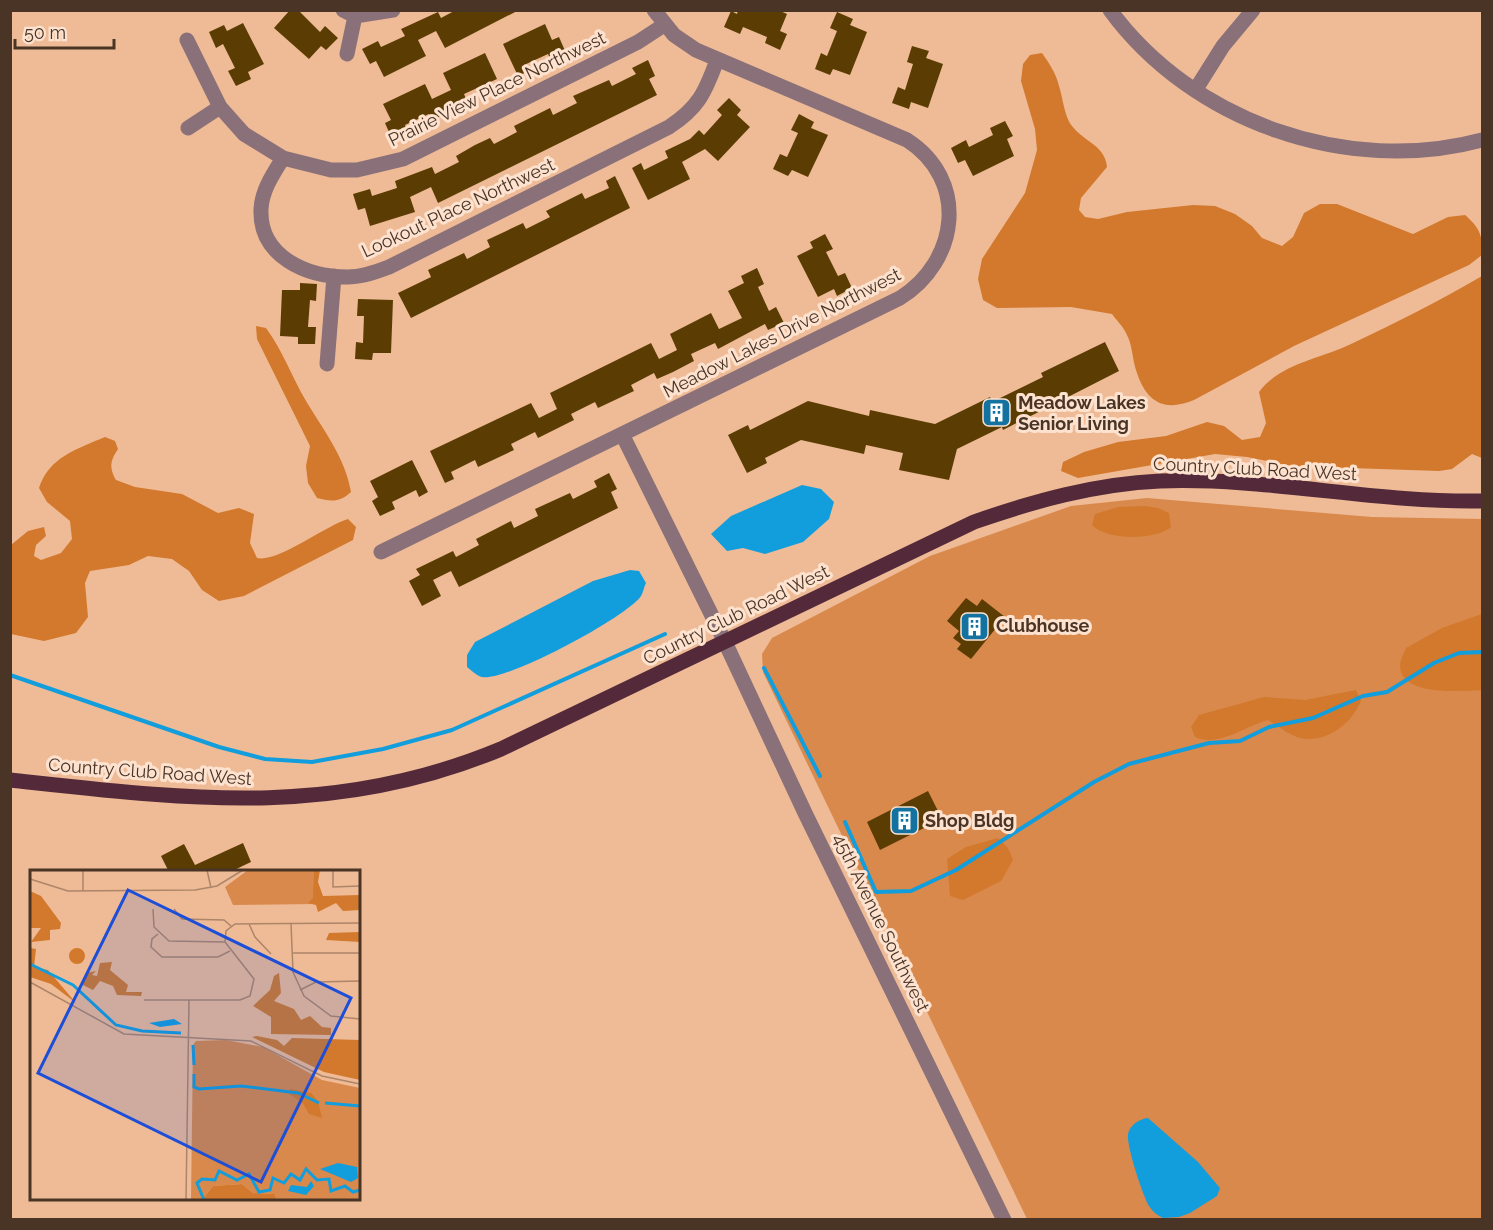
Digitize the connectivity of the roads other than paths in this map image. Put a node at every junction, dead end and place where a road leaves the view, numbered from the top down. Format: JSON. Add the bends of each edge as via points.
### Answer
{"nodes":[{"id":1,"x":393,"y":10,"type":"edge"},
{"id":2,"x":654,"y":10,"type":"edge"},
{"id":3,"x":1110,"y":10,"type":"edge"},
{"id":4,"x":1253,"y":10,"type":"edge"},
{"id":5,"x":349,"y":13,"type":"edge"},
{"id":6,"x":664,"y":25,"type":"junction"},
{"id":7,"x":188,"y":40,"type":"dead end"},
{"id":8,"x":347,"y":54,"type":"dead end"},
{"id":9,"x":717,"y":60,"type":"junction"},
{"id":10,"x":1196,"y":89,"type":"junction"},
{"id":11,"x":220,"y":107,"type":"junction"},
{"id":12,"x":188,"y":128,"type":"dead end"},
{"id":13,"x":1482,"y":140,"type":"edge"},
{"id":14,"x":283,"y":158,"type":"junction"},
{"id":15,"x":334,"y":276,"type":"junction"},
{"id":16,"x":327,"y":364,"type":"dead end"},
{"id":17,"x":621,"y":434,"type":"junction"},
{"id":18,"x":1482,"y":501,"type":"edge"},
{"id":19,"x":381,"y":552,"type":"dead end"},
{"id":20,"x":725,"y":642,"type":"junction"},
{"id":21,"x":10,"y":780,"type":"edge"},
{"id":22,"x":1004,"y":1220,"type":"edge"}],
"edges":[{"from":1,"to":5,"type":"street","via":[[374,16]]},
{"from":2,"to":6,"type":"street","name":"Meadow Lakes Drive Northwest"},
{"from":3,"to":10,"type":"street","via":[[1145,52]]},
{"from":4,"to":10,"type":"street","via":[[1223,46]]},
{"from":5,"to":8,"type":"street"},
{"from":6,"to":9,"type":"street","name":"Meadow Lakes Drive Northwest","via":[[682,41]]},
{"from":6,"to":14,"type":"street","name":"Prairie View Place Northwest","via":[[638,42],[403,159],[357,170],[330,170]]},
{"from":7,"to":11,"type":"street","name":"Prairie View Place Northwest"},
{"from":9,"to":15,"type":"street","name":"Lookout Place Northwest","via":[[700,100],[669,127],[389,267],[350,277]]},
{"from":9,"to":17,"type":"street","name":"Meadow Lakes Drive Northwest","via":[[920,148],[939,174],[945,191],[949,207],[946,239],[925,279],[900,298]]},
{"from":10,"to":13,"type":"street","via":[[1263,126],[1328,145],[1398,150]]},
{"from":11,"to":12,"type":"street"},
{"from":11,"to":14,"type":"street","name":"Prairie View Place Northwest","via":[[244,134]]},
{"from":14,"to":15,"type":"street","name":"Lookout Place Northwest","via":[[270,178],[261,207],[269,242],[286,262]]},
{"from":15,"to":16,"type":"street"},
{"from":17,"to":19,"type":"street","name":"Meadow Lakes Drive Northwest"},
{"from":17,"to":20,"type":"street","name":"45th Avenue Southwest"},
{"from":18,"to":20,"type":"main road","name":"Country Club Road West","via":[[1161,481],[1101,487],[974,522]]},
{"from":20,"to":21,"type":"main road","name":"Country Club Road West","via":[[461,766],[360,790],[241,800]]},
{"from":20,"to":22,"type":"street","name":"45th Avenue Southwest"}]}
